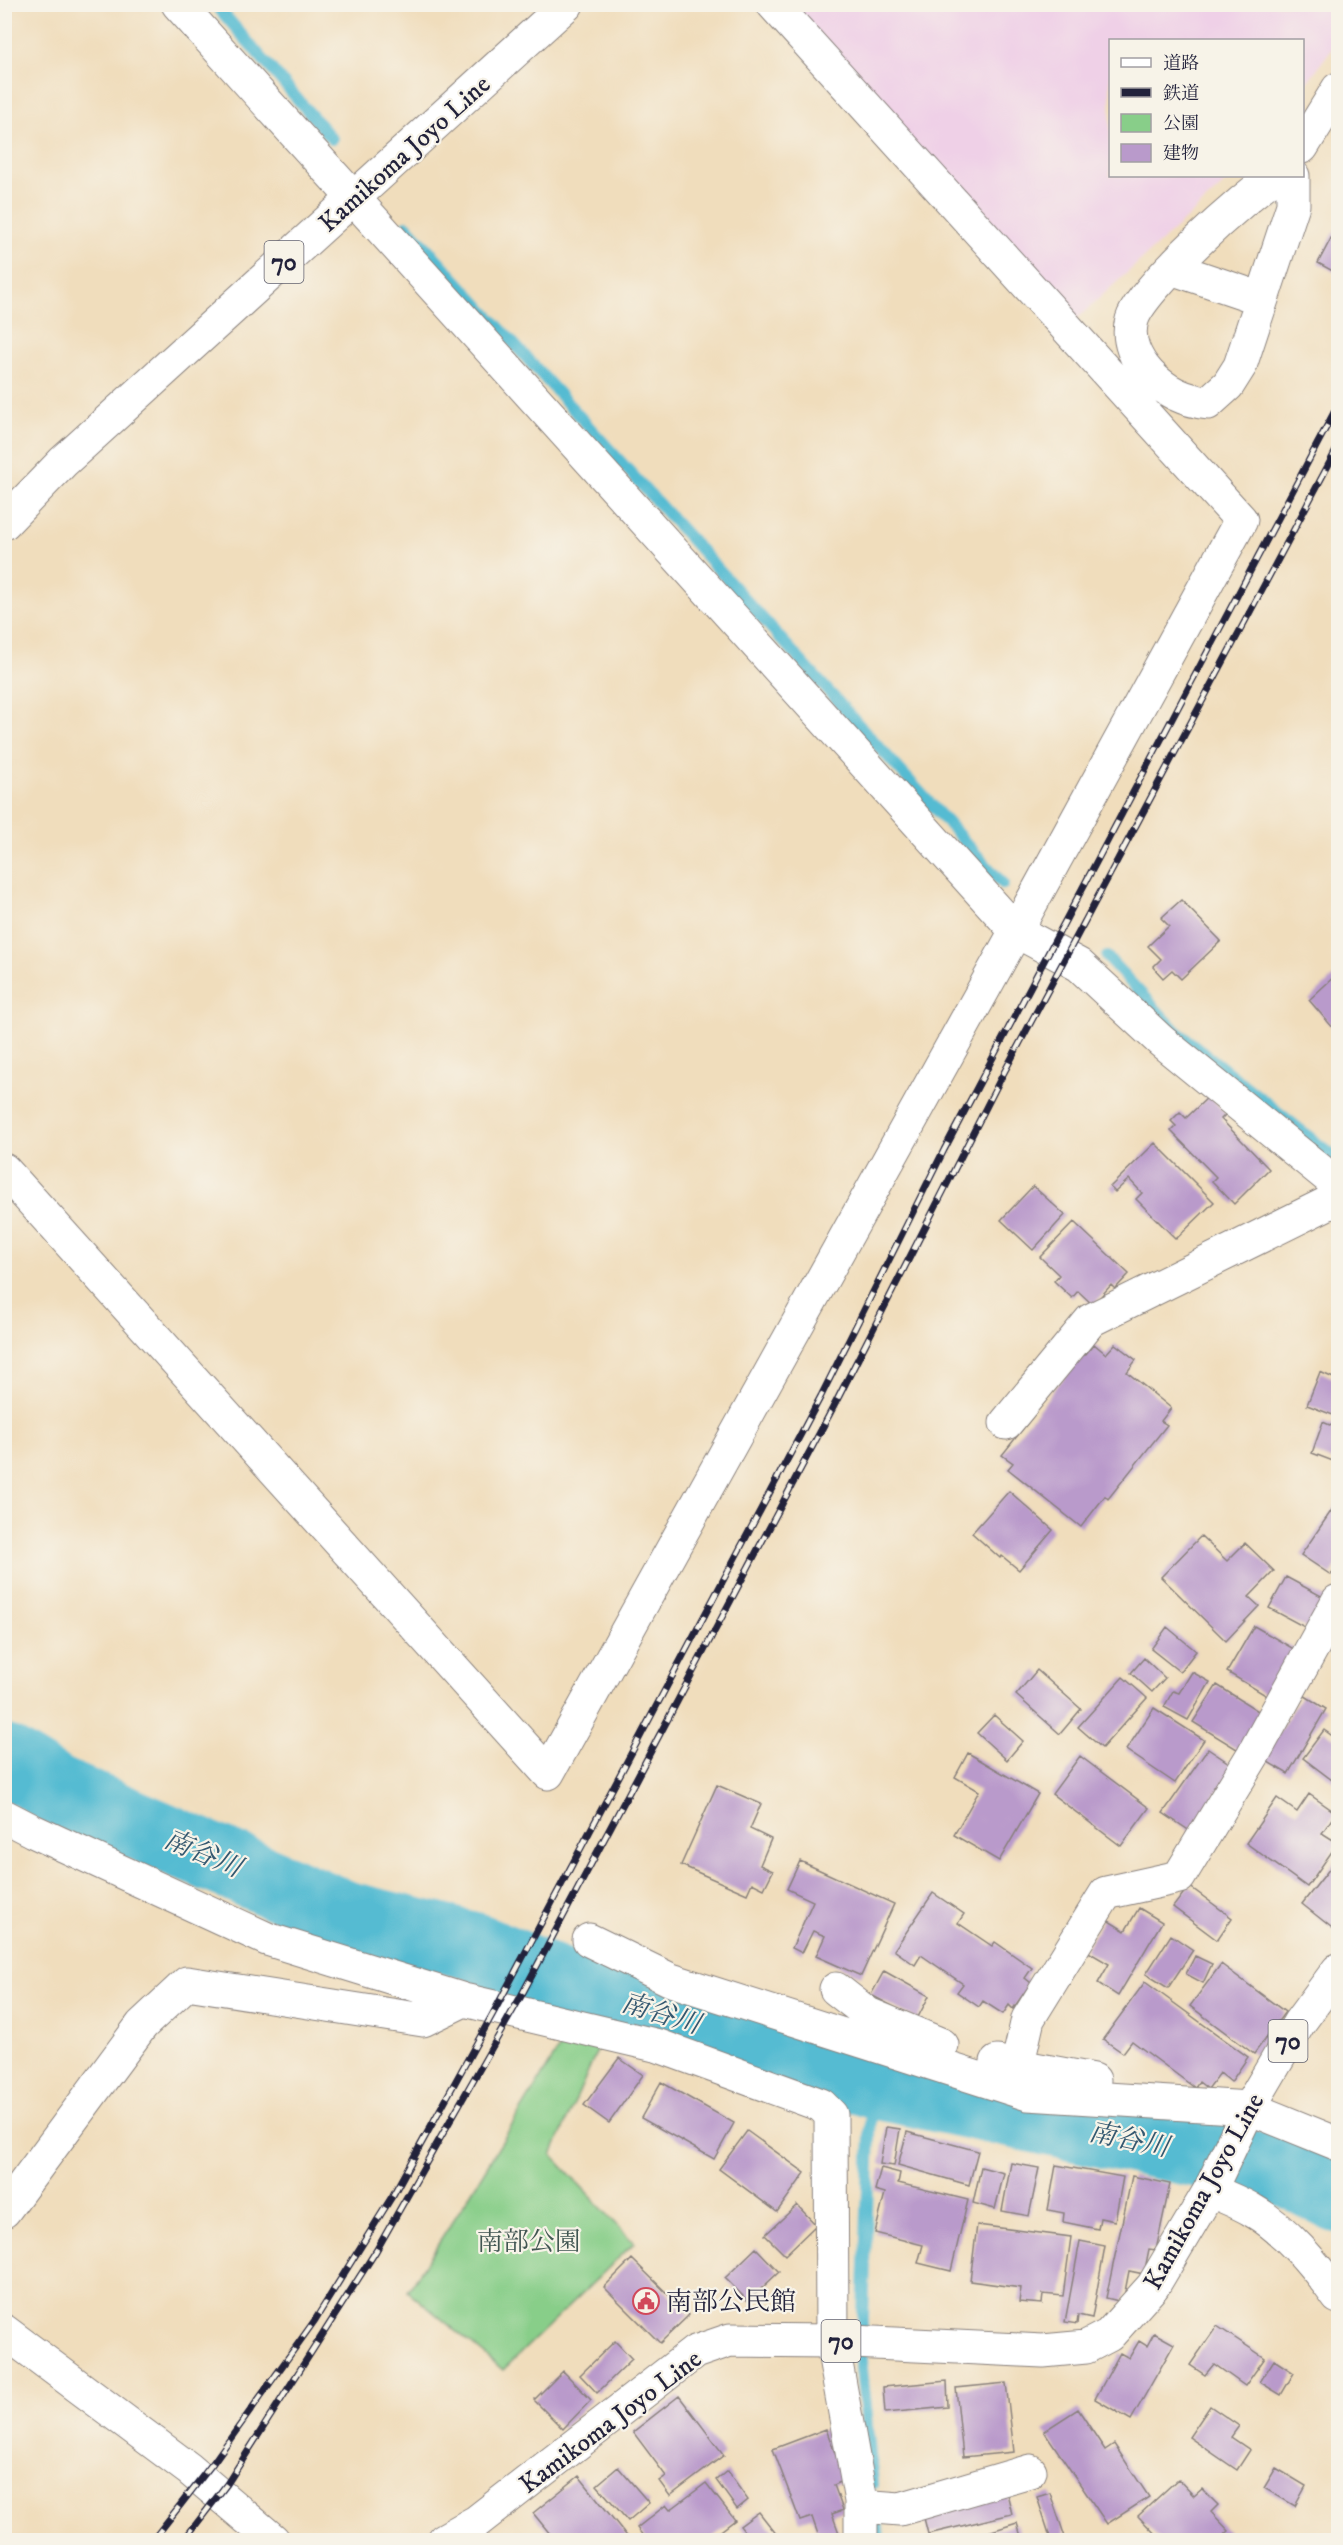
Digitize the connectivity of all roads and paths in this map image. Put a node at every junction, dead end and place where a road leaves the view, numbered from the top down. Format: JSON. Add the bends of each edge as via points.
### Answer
{"nodes":[{"id":1,"x":178,"y":4,"type":"edge"},
{"id":2,"x":567,"y":4,"type":"edge"},
{"id":3,"x":773,"y":4,"type":"edge"},
{"id":4,"x":1338,"y":89,"type":"edge"},
{"id":5,"x":1304,"y":144,"type":"edge"},
{"id":6,"x":1274,"y":177,"type":"edge"},
{"id":7,"x":1293,"y":177,"type":"edge"},
{"id":8,"x":352,"y":200,"type":"junction"},
{"id":9,"x":1171,"y":268,"type":"junction"},
{"id":10,"x":1262,"y":299,"type":"junction"},
{"id":11,"x":4,"y":523,"type":"edge"},
{"id":12,"x":1016,"y":931,"type":"junction"},
{"id":13,"x":4,"y":1170,"type":"edge"},
{"id":14,"x":1338,"y":1185,"type":"edge"},
{"id":15,"x":1338,"y":1198,"type":"edge"},
{"id":16,"x":1006,"y":1423,"type":"dead end"},
{"id":17,"x":1338,"y":1601,"type":"edge"},
{"id":18,"x":4,"y":1815,"type":"edge"},
{"id":19,"x":589,"y":1940,"type":"dead end"},
{"id":20,"x":1338,"y":1970,"type":"edge"},
{"id":21,"x":836,"y":1989,"type":"dead end"},
{"id":22,"x":464,"y":2000,"type":"junction"},
{"id":23,"x":1017,"y":2067,"type":"junction"},
{"id":24,"x":1192,"y":2105,"type":"junction"},
{"id":25,"x":1247,"y":2112,"type":"junction"},
{"id":26,"x":1338,"y":2144,"type":"edge"},
{"id":27,"x":1213,"y":2184,"type":"junction"},
{"id":28,"x":4,"y":2211,"type":"edge"},
{"id":29,"x":1338,"y":2297,"type":"edge"},
{"id":30,"x":4,"y":2331,"type":"edge"},
{"id":31,"x":832,"y":2341,"type":"junction"},
{"id":32,"x":1030,"y":2471,"type":"dead end"},
{"id":33,"x":861,"y":2506,"type":"junction"},
{"id":34,"x":273,"y":2541,"type":"edge"},
{"id":35,"x":444,"y":2541,"type":"edge"},
{"id":36,"x":861,"y":2541,"type":"edge"}],
"edges":[{"from":1,"to":8,"type":"street"},
{"from":2,"to":8,"type":"street","name":"Kamikoma Joyo Line","number":"70"},
{"from":3,"to":12,"type":"street","via":[[1240,520]]},
{"from":4,"to":5,"type":"street"},
{"from":6,"to":9,"type":"street"},
{"from":7,"to":10,"type":"street","via":[[1293,205]]},
{"from":8,"to":11,"type":"street","name":"Kamikoma Joyo Line","number":"70","via":[[63,462]]},
{"from":8,"to":12,"type":"street"},
{"from":9,"to":10,"type":"street"},
{"from":9,"to":10,"type":"street","via":[[1141,302],[1131,321],[1131,341],[1137,362],[1157,383],[1186,400],[1208,403],[1228,385],[1240,366]]},
{"from":12,"to":13,"type":"street","via":[[548,1773]]},
{"from":12,"to":14,"type":"street","via":[[1078,965],[1161,1041]]},
{"from":15,"to":16,"type":"street","via":[[1091,1320]]},
{"from":17,"to":23,"type":"street","via":[[1179,1877],[1106,1893],[1028,2019]]},
{"from":18,"to":22,"type":"street","via":[[267,1939]]},
{"from":19,"to":24,"type":"street","via":[[671,1980],[1029,2094]]},
{"from":20,"to":25,"type":"street","name":"Kamikoma Joyo Line","number":"70","via":[[1299,2023]]},
{"from":21,"to":23,"type":"street","via":[[868,2014],[963,2054]]},
{"from":22,"to":28,"type":"street","via":[[423,2020],[187,1983],[142,2025]]},
{"from":22,"to":31,"type":"street","via":[[658,2046],[826,2110],[831,2115]]},
{"from":23,"to":24,"type":"street","via":[[1145,2088]]},
{"from":24,"to":25,"type":"street"},
{"from":25,"to":26,"type":"street"},
{"from":25,"to":27,"type":"street","name":"Kamikoma Joyo Line","number":"70"},
{"from":27,"to":29,"type":"street","via":[[1286,2236]]},
{"from":27,"to":31,"type":"street","name":"Kamikoma Joyo Line","number":"70","via":[[1154,2286],[1109,2335],[1086,2347],[1042,2351]]},
{"from":30,"to":34,"type":"street","via":[[189,2469]]},
{"from":31,"to":33,"type":"street"},
{"from":31,"to":35,"type":"street","name":"Kamikoma Joyo Line","number":"70","via":[[730,2340],[695,2352],[476,2522]]},
{"from":32,"to":33,"type":"street","via":[[900,2509]]},
{"from":33,"to":36,"type":"street"}]}
